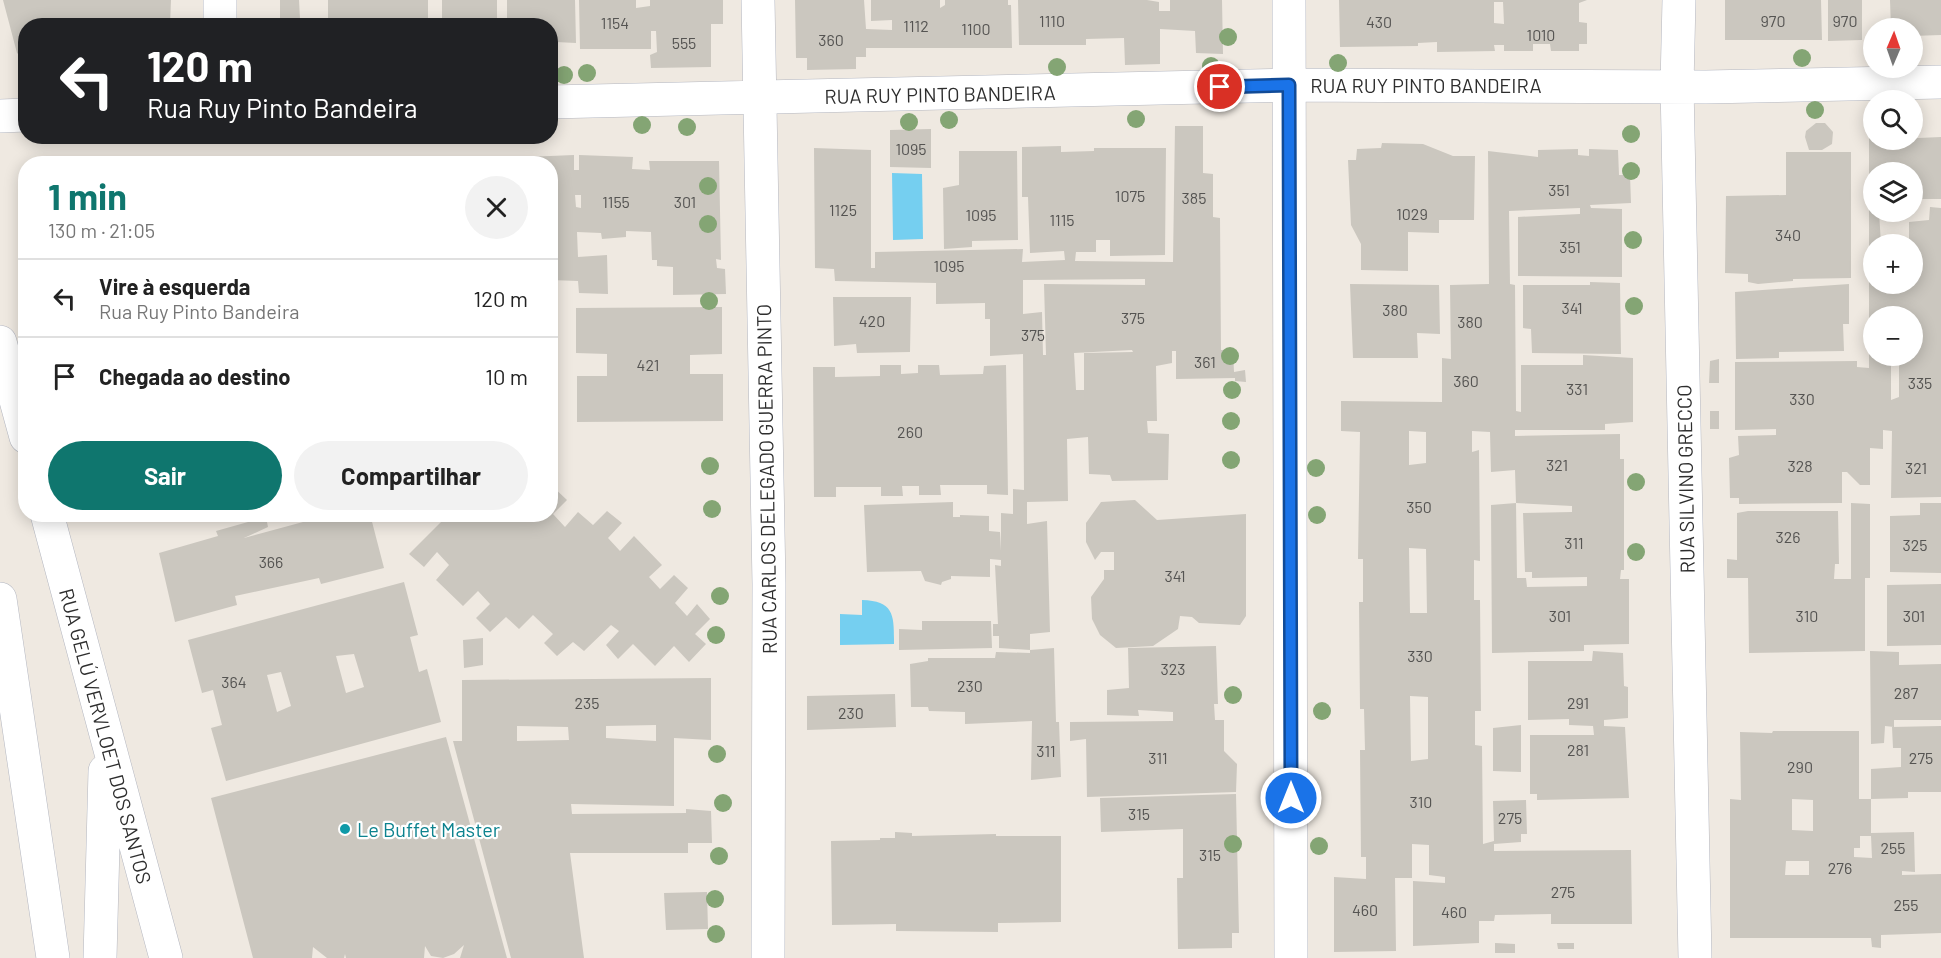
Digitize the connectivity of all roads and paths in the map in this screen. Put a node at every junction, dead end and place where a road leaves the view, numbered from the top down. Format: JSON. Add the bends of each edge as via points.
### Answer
{"nodes":[{"id":1,"x":220,"y":0,"type":"edge"},
{"id":2,"x":758,"y":0,"type":"edge"},
{"id":3,"x":1288,"y":0,"type":"edge"},
{"id":4,"x":1679,"y":0,"type":"edge"},
{"id":5,"x":220,"y":18,"type":"edge"},
{"id":6,"x":1941,"y":82,"type":"edge"},
{"id":7,"x":1289,"y":85,"type":"junction"},
{"id":8,"x":1677,"y":85,"type":"junction"},
{"id":9,"x":758,"y":98,"type":"junction"},
{"id":10,"x":558,"y":102,"type":"edge"},
{"id":11,"x":18,"y":115,"type":"edge"},
{"id":12,"x":0,"y":116,"type":"edge"},
{"id":13,"x":0,"y":342,"type":"edge"},
{"id":14,"x":18,"y":408,"type":"edge"},
{"id":15,"x":48,"y":522,"type":"edge"},
{"id":16,"x":0,"y":599,"type":"edge"},
{"id":17,"x":106,"y":733,"type":"junction"},
{"id":18,"x":53,"y":958,"type":"edge"},
{"id":19,"x":100,"y":958,"type":"edge"},
{"id":20,"x":166,"y":958,"type":"edge"},
{"id":21,"x":768,"y":958,"type":"edge"},
{"id":22,"x":1291,"y":958,"type":"edge"},
{"id":23,"x":1695,"y":958,"type":"edge"}],
"edges":[{"from":1,"to":5,"type":"street"},
{"from":2,"to":9,"type":"street","name":"RUA CARLOS DELEGADO GUERRA PINTO"},
{"from":3,"to":7,"type":"street"},
{"from":4,"to":8,"type":"street","name":"RUA SILVINO GRECCO"},
{"from":6,"to":8,"type":"street","name":"RUA RUY PINTO BANDEIRA"},
{"from":7,"to":8,"type":"street","name":"RUA RUY PINTO BANDEIRA"},
{"from":7,"to":9,"type":"street","name":"RUA RUY PINTO BANDEIRA"},
{"from":7,"to":22,"type":"street"},
{"from":8,"to":23,"type":"street","name":"RUA SILVINO GRECCO"},
{"from":9,"to":10,"type":"street","name":"RUA RUY PINTO BANDEIRA"},
{"from":9,"to":21,"type":"street","name":"RUA CARLOS DELEGADO GUERRA PINTO","via":[[769,584]]},
{"from":11,"to":12,"type":"street"},
{"from":13,"to":14,"type":"street"},
{"from":15,"to":17,"type":"street","name":"RUA GELÚ VERVLOET DOS SANTOS"},
{"from":16,"to":18,"type":"street"},
{"from":17,"to":19,"type":"street"},
{"from":17,"to":20,"type":"street","name":"RUA GELÚ VERVLOET DOS SANTOS"}]}
